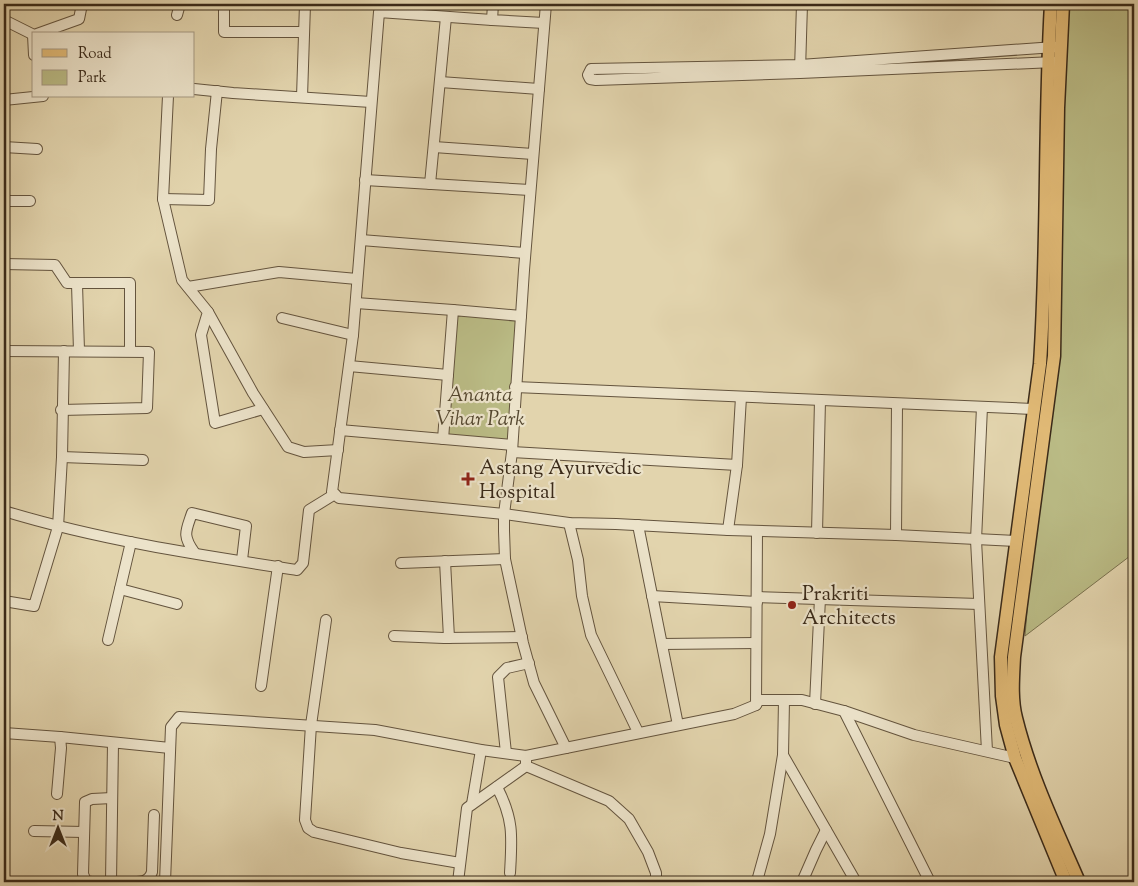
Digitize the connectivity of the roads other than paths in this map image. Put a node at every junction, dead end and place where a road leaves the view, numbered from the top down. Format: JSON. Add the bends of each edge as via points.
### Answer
{"nodes":[{"id":1,"x":82,"y":4,"type":"edge"},
{"id":2,"x":180,"y":4,"type":"edge"},
{"id":3,"x":224,"y":4,"type":"edge"},
{"id":4,"x":305,"y":4,"type":"edge"},
{"id":5,"x":493,"y":4,"type":"edge"},
{"id":6,"x":546,"y":4,"type":"edge"},
{"id":7,"x":802,"y":4,"type":"edge"},
{"id":8,"x":1051,"y":4,"type":"edge"},
{"id":9,"x":1063,"y":4,"type":"edge"},
{"id":10,"x":406,"y":9,"type":"edge"},
{"id":11,"x":177,"y":15,"type":"dead end"},
{"id":12,"x":446,"y":17,"type":"junction"},
{"id":13,"x":492,"y":20,"type":"junction"},
{"id":14,"x":4,"y":22,"type":"edge"},
{"id":15,"x":544,"y":23,"type":"junction"},
{"id":16,"x":42,"y":32,"type":"edge"},
{"id":17,"x":304,"y":32,"type":"junction"},
{"id":18,"x":32,"y":34,"type":"edge"},
{"id":19,"x":1055,"y":47,"type":"junction"},
{"id":20,"x":1054,"y":62,"type":"junction"},
{"id":21,"x":800,"y":69,"type":"junction"},
{"id":22,"x":440,"y":82,"type":"junction"},
{"id":23,"x":195,"y":88,"type":"edge"},
{"id":24,"x":539,"y":89,"type":"junction"},
{"id":25,"x":217,"y":91,"type":"junction"},
{"id":26,"x":32,"y":96,"type":"edge"},
{"id":27,"x":302,"y":97,"type":"junction"},
{"id":28,"x":168,"y":98,"type":"edge"},
{"id":29,"x":4,"y":100,"type":"edge"},
{"id":30,"x":371,"y":102,"type":"junction"},
{"id":31,"x":434,"y":147,"type":"junction"},
{"id":32,"x":4,"y":148,"type":"edge"},
{"id":33,"x":37,"y":149,"type":"dead end"},
{"id":34,"x":534,"y":154,"type":"junction"},
{"id":35,"x":365,"y":180,"type":"junction"},
{"id":36,"x":430,"y":184,"type":"junction"},
{"id":37,"x":530,"y":190,"type":"junction"},
{"id":38,"x":163,"y":199,"type":"junction"},
{"id":39,"x":4,"y":201,"type":"edge"},
{"id":40,"x":30,"y":201,"type":"dead end"},
{"id":41,"x":360,"y":240,"type":"junction"},
{"id":42,"x":525,"y":254,"type":"junction"},
{"id":43,"x":4,"y":264,"type":"edge"},
{"id":44,"x":357,"y":278,"type":"junction"},
{"id":45,"x":77,"y":284,"type":"junction"},
{"id":46,"x":188,"y":287,"type":"junction"},
{"id":47,"x":356,"y":303,"type":"junction"},
{"id":48,"x":453,"y":310,"type":"junction"},
{"id":49,"x":208,"y":312,"type":"junction"},
{"id":50,"x":520,"y":316,"type":"junction"},
{"id":51,"x":282,"y":318,"type":"dead end"},
{"id":52,"x":353,"y":335,"type":"junction"},
{"id":53,"x":4,"y":351,"type":"edge"},
{"id":54,"x":64,"y":351,"type":"junction"},
{"id":55,"x":79,"y":351,"type":"junction"},
{"id":56,"x":130,"y":351,"type":"junction"},
{"id":57,"x":349,"y":366,"type":"junction"},
{"id":58,"x":448,"y":375,"type":"junction"},
{"id":59,"x":515,"y":387,"type":"junction"},
{"id":60,"x":741,"y":397,"type":"junction"},
{"id":61,"x":820,"y":400,"type":"junction"},
{"id":62,"x":896,"y":404,"type":"junction"},
{"id":63,"x":982,"y":407,"type":"junction"},
{"id":64,"x":263,"y":409,"type":"junction"},
{"id":65,"x":1033,"y":409,"type":"junction"},
{"id":66,"x":61,"y":410,"type":"junction"},
{"id":67,"x":340,"y":430,"type":"junction"},
{"id":68,"x":442,"y":439,"type":"junction"},
{"id":69,"x":512,"y":448,"type":"junction"},
{"id":70,"x":338,"y":450,"type":"junction"},
{"id":71,"x":62,"y":457,"type":"junction"},
{"id":72,"x":143,"y":460,"type":"dead end"},
{"id":73,"x":737,"y":465,"type":"junction"},
{"id":74,"x":334,"y":494,"type":"junction"},
{"id":75,"x":4,"y":511,"type":"edge"},
{"id":76,"x":504,"y":514,"type":"junction"},
{"id":77,"x":569,"y":523,"type":"junction"},
{"id":78,"x":638,"y":525,"type":"junction"},
{"id":79,"x":58,"y":527,"type":"junction"},
{"id":80,"x":728,"y":530,"type":"junction"},
{"id":81,"x":757,"y":531,"type":"junction"},
{"id":82,"x":817,"y":533,"type":"junction"},
{"id":83,"x":896,"y":535,"type":"junction"},
{"id":84,"x":976,"y":540,"type":"junction"},
{"id":85,"x":1016,"y":541,"type":"junction"},
{"id":86,"x":131,"y":542,"type":"junction"},
{"id":87,"x":194,"y":552,"type":"junction"},
{"id":88,"x":505,"y":558,"type":"junction"},
{"id":89,"x":242,"y":560,"type":"junction"},
{"id":90,"x":446,"y":561,"type":"junction"},
{"id":91,"x":401,"y":563,"type":"dead end"},
{"id":92,"x":278,"y":566,"type":"junction"},
{"id":93,"x":120,"y":589,"type":"junction"},
{"id":94,"x":652,"y":596,"type":"junction"},
{"id":95,"x":820,"y":598,"type":"junction"},
{"id":96,"x":757,"y":599,"type":"junction"},
{"id":97,"x":4,"y":601,"type":"edge"},
{"id":98,"x":177,"y":604,"type":"dead end"},
{"id":99,"x":979,"y":604,"type":"junction"},
{"id":100,"x":326,"y":620,"type":"dead end"},
{"id":101,"x":394,"y":636,"type":"dead end"},
{"id":102,"x":522,"y":637,"type":"junction"},
{"id":103,"x":449,"y":638,"type":"junction"},
{"id":104,"x":108,"y":640,"type":"dead end"},
{"id":105,"x":756,"y":643,"type":"junction"},
{"id":106,"x":662,"y":644,"type":"junction"},
{"id":107,"x":529,"y":663,"type":"junction"},
{"id":108,"x":261,"y":686,"type":"dead end"},
{"id":109,"x":784,"y":700,"type":"junction"},
{"id":110,"x":815,"y":704,"type":"junction"},
{"id":111,"x":756,"y":705,"type":"junction"},
{"id":112,"x":844,"y":710,"type":"junction"},
{"id":113,"x":311,"y":725,"type":"junction"},
{"id":114,"x":678,"y":725,"type":"junction"},
{"id":115,"x":638,"y":732,"type":"junction"},
{"id":116,"x":4,"y":733,"type":"edge"},
{"id":117,"x":60,"y":738,"type":"junction"},
{"id":118,"x":114,"y":743,"type":"junction"},
{"id":119,"x":170,"y":748,"type":"junction"},
{"id":120,"x":566,"y":748,"type":"junction"},
{"id":121,"x":480,"y":750,"type":"junction"},
{"id":122,"x":987,"y":751,"type":"junction"},
{"id":123,"x":506,"y":753,"type":"junction"},
{"id":124,"x":783,"y":755,"type":"junction"},
{"id":125,"x":1015,"y":758,"type":"junction"},
{"id":126,"x":526,"y":761,"type":"junction"},
{"id":127,"x":496,"y":787,"type":"junction"},
{"id":128,"x":56,"y":794,"type":"dead end"},
{"id":129,"x":112,"y":798,"type":"junction"},
{"id":130,"x":472,"y":804,"type":"junction"},
{"id":131,"x":154,"y":815,"type":"dead end"},
{"id":132,"x":826,"y":830,"type":"junction"},
{"id":133,"x":34,"y":831,"type":"dead end"},
{"id":134,"x":84,"y":832,"type":"junction"},
{"id":135,"x":460,"y":863,"type":"junction"},
{"id":136,"x":510,"y":873,"type":"dead end"},
{"id":137,"x":757,"y":881,"type":"dead end"},
{"id":138,"x":91,"y":882,"type":"edge"},
{"id":139,"x":112,"y":882,"type":"edge"},
{"id":140,"x":127,"y":882,"type":"edge"},
{"id":141,"x":165,"y":882,"type":"edge"},
{"id":142,"x":458,"y":882,"type":"edge"},
{"id":143,"x":656,"y":882,"type":"edge"},
{"id":144,"x":802,"y":882,"type":"edge"},
{"id":145,"x":856,"y":882,"type":"edge"},
{"id":146,"x":930,"y":882,"type":"edge"},
{"id":147,"x":1066,"y":882,"type":"edge"},
{"id":148,"x":1079,"y":882,"type":"edge"}],
"edges":[{"from":1,"to":16,"type":"street","via":[[79,19]]},
{"from":2,"to":11,"type":"street"},
{"from":3,"to":17,"type":"street","via":[[224,32]]},
{"from":4,"to":17,"type":"street"},
{"from":5,"to":13,"type":"street"},
{"from":6,"to":15,"type":"street"},
{"from":7,"to":21,"type":"street"},
{"from":8,"to":19,"type":"main road"},
{"from":9,"to":19,"type":"main road"},
{"from":10,"to":12,"type":"street"},
{"from":10,"to":30,"type":"street","via":[[379,12]]},
{"from":12,"to":13,"type":"street"},
{"from":12,"to":22,"type":"street"},
{"from":13,"to":15,"type":"street"},
{"from":14,"to":18,"type":"street"},
{"from":15,"to":24,"type":"street"},
{"from":17,"to":27,"type":"street"},
{"from":19,"to":20,"type":"main road"},
{"from":19,"to":21,"type":"street"},
{"from":20,"to":21,"type":"street"},
{"from":20,"to":65,"type":"main road","via":[[1043,322]]},
{"from":20,"to":148,"type":"main road","via":[[1054,356],[1014,657],[1013,687],[1016,717],[1034,773]]},
{"from":21,"to":21,"type":"street","via":[[596,80],[588,75],[591,69]]},
{"from":22,"to":24,"type":"street"},
{"from":22,"to":31,"type":"street"},
{"from":23,"to":25,"type":"street"},
{"from":24,"to":34,"type":"street"},
{"from":25,"to":27,"type":"street"},
{"from":25,"to":38,"type":"street","via":[[209,200]]},
{"from":26,"to":29,"type":"street"},
{"from":27,"to":30,"type":"street"},
{"from":28,"to":38,"type":"street"},
{"from":30,"to":35,"type":"street"},
{"from":31,"to":34,"type":"street"},
{"from":31,"to":36,"type":"street"},
{"from":32,"to":33,"type":"street"},
{"from":34,"to":37,"type":"street"},
{"from":35,"to":36,"type":"street"},
{"from":35,"to":41,"type":"street"},
{"from":36,"to":37,"type":"street"},
{"from":37,"to":42,"type":"street"},
{"from":38,"to":46,"type":"street","via":[[182,280]]},
{"from":39,"to":40,"type":"street"},
{"from":41,"to":42,"type":"street"},
{"from":41,"to":44,"type":"street"},
{"from":42,"to":50,"type":"street"},
{"from":43,"to":45,"type":"street","via":[[55,265],[67,283]]},
{"from":44,"to":46,"type":"street","via":[[279,272]]},
{"from":44,"to":47,"type":"street"},
{"from":45,"to":55,"type":"street"},
{"from":45,"to":56,"type":"street","via":[[130,283]]},
{"from":46,"to":49,"type":"street"},
{"from":47,"to":48,"type":"street"},
{"from":47,"to":52,"type":"street"},
{"from":48,"to":50,"type":"street"},
{"from":48,"to":58,"type":"street"},
{"from":49,"to":64,"type":"street"},
{"from":49,"to":64,"type":"street","via":[[201,335],[215,422]]},
{"from":50,"to":59,"type":"street"},
{"from":51,"to":52,"type":"street"},
{"from":52,"to":57,"type":"street"},
{"from":53,"to":54,"type":"street"},
{"from":54,"to":55,"type":"street"},
{"from":54,"to":66,"type":"street"},
{"from":55,"to":56,"type":"street"},
{"from":56,"to":66,"type":"street","via":[[149,352],[147,408]]},
{"from":57,"to":58,"type":"street"},
{"from":57,"to":67,"type":"street"},
{"from":58,"to":68,"type":"street"},
{"from":59,"to":60,"type":"street"},
{"from":59,"to":69,"type":"street"},
{"from":60,"to":61,"type":"street"},
{"from":60,"to":73,"type":"street"},
{"from":61,"to":62,"type":"street"},
{"from":61,"to":82,"type":"street"},
{"from":62,"to":63,"type":"street"},
{"from":62,"to":83,"type":"street"},
{"from":63,"to":65,"type":"street"},
{"from":63,"to":84,"type":"street"},
{"from":64,"to":70,"type":"street","via":[[288,447],[304,452]]},
{"from":65,"to":85,"type":"main road"},
{"from":66,"to":71,"type":"street"},
{"from":67,"to":68,"type":"street"},
{"from":67,"to":70,"type":"street"},
{"from":68,"to":69,"type":"street"},
{"from":69,"to":73,"type":"street"},
{"from":69,"to":76,"type":"street"},
{"from":70,"to":74,"type":"street"},
{"from":71,"to":72,"type":"street"},
{"from":71,"to":79,"type":"street"},
{"from":73,"to":80,"type":"street"},
{"from":74,"to":76,"type":"street","via":[[339,498]]},
{"from":74,"to":92,"type":"street","via":[[309,510],[302,563],[297,570]]},
{"from":75,"to":79,"type":"street"},
{"from":76,"to":77,"type":"street"},
{"from":76,"to":88,"type":"street"},
{"from":77,"to":78,"type":"street"},
{"from":77,"to":115,"type":"street","via":[[591,635]]},
{"from":78,"to":80,"type":"street"},
{"from":78,"to":94,"type":"street"},
{"from":79,"to":86,"type":"street"},
{"from":79,"to":97,"type":"street","via":[[34,606]]},
{"from":80,"to":81,"type":"street"},
{"from":81,"to":82,"type":"street"},
{"from":81,"to":96,"type":"street"},
{"from":82,"to":83,"type":"street"},
{"from":83,"to":84,"type":"street"},
{"from":84,"to":85,"type":"street"},
{"from":84,"to":99,"type":"street"},
{"from":85,"to":125,"type":"main road","via":[[1001,657],[1006,725]]},
{"from":86,"to":87,"type":"street"},
{"from":86,"to":93,"type":"street"},
{"from":87,"to":89,"type":"street"},
{"from":87,"to":89,"type":"street","via":[[186,536],[192,513],[246,526]]},
{"from":88,"to":90,"type":"street"},
{"from":88,"to":102,"type":"street"},
{"from":89,"to":92,"type":"street"},
{"from":90,"to":91,"type":"street"},
{"from":90,"to":103,"type":"street"},
{"from":92,"to":108,"type":"street"},
{"from":93,"to":98,"type":"street"},
{"from":93,"to":104,"type":"street"},
{"from":94,"to":96,"type":"street"},
{"from":94,"to":106,"type":"street"},
{"from":95,"to":96,"type":"street"},
{"from":95,"to":99,"type":"street"},
{"from":95,"to":110,"type":"street"},
{"from":96,"to":105,"type":"street"},
{"from":99,"to":122,"type":"street"},
{"from":100,"to":113,"type":"street"},
{"from":101,"to":103,"type":"street"},
{"from":102,"to":103,"type":"street"},
{"from":102,"to":107,"type":"street"},
{"from":105,"to":106,"type":"street"},
{"from":105,"to":111,"type":"street"},
{"from":106,"to":114,"type":"street"},
{"from":107,"to":120,"type":"street","via":[[534,683]]},
{"from":107,"to":123,"type":"street","via":[[507,668],[498,678]]},
{"from":109,"to":110,"type":"street"},
{"from":109,"to":111,"type":"street","via":[[759,700]]},
{"from":109,"to":124,"type":"street"},
{"from":110,"to":112,"type":"street"},
{"from":111,"to":114,"type":"street","via":[[734,714]]},
{"from":112,"to":122,"type":"street","via":[[914,735]]},
{"from":112,"to":146,"type":"street"},
{"from":113,"to":119,"type":"street","via":[[179,717],[171,727]]},
{"from":113,"to":121,"type":"street","via":[[375,730]]},
{"from":113,"to":135,"type":"street","via":[[305,820],[308,828],[401,853]]},
{"from":114,"to":115,"type":"street"},
{"from":115,"to":120,"type":"street"},
{"from":116,"to":117,"type":"street"},
{"from":117,"to":118,"type":"street"},
{"from":117,"to":128,"type":"street"},
{"from":118,"to":119,"type":"street"},
{"from":118,"to":129,"type":"street"},
{"from":119,"to":141,"type":"street"},
{"from":120,"to":126,"type":"street"},
{"from":121,"to":123,"type":"street"},
{"from":121,"to":130,"type":"street"},
{"from":122,"to":125,"type":"street"},
{"from":123,"to":126,"type":"street"},
{"from":124,"to":132,"type":"street"},
{"from":124,"to":137,"type":"street","via":[[770,834]]},
{"from":125,"to":147,"type":"main road"},
{"from":126,"to":127,"type":"street"},
{"from":126,"to":143,"type":"street","via":[[609,801],[629,819],[648,852]]},
{"from":127,"to":130,"type":"street"},
{"from":127,"to":136,"type":"street","via":[[510,819]]},
{"from":129,"to":134,"type":"street","via":[[85,802]]},
{"from":129,"to":139,"type":"street"},
{"from":130,"to":135,"type":"street","via":[[466,812]]},
{"from":131,"to":140,"type":"street","via":[[150,878],[143,882]]},
{"from":132,"to":144,"type":"street"},
{"from":132,"to":145,"type":"street"},
{"from":133,"to":134,"type":"street"},
{"from":134,"to":138,"type":"street","via":[[83,878]]},
{"from":135,"to":142,"type":"street"}]}
